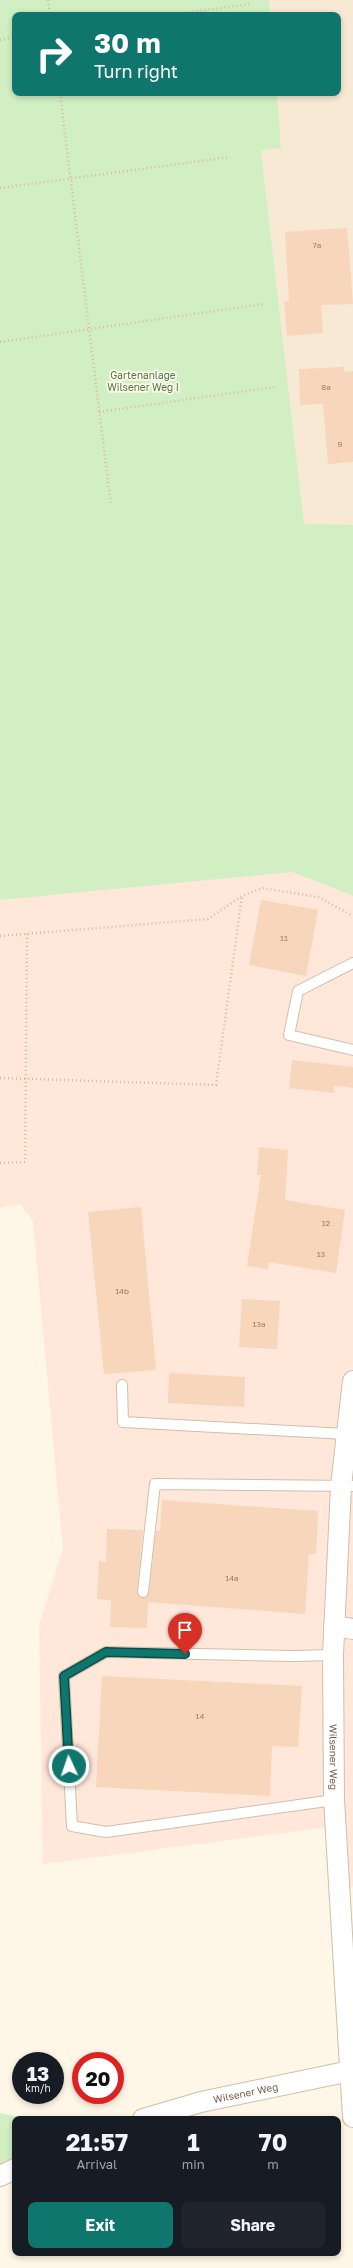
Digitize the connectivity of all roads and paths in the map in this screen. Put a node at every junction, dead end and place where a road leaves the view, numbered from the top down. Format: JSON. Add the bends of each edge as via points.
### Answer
{"nodes":[{"id":1,"x":48,"y":0,"type":"edge"},
{"id":2,"x":250,"y":4,"type":"dead end"},
{"id":3,"x":50,"y":12,"type":"edge"},
{"id":4,"x":191,"y":12,"type":"edge"},
{"id":5,"x":12,"y":38,"type":"edge"},
{"id":6,"x":0,"y":40,"type":"edge"},
{"id":7,"x":60,"y":96,"type":"edge"},
{"id":8,"x":230,"y":157,"type":"dead end"},
{"id":9,"x":70,"y":177,"type":"junction"},
{"id":10,"x":0,"y":188,"type":"edge"},
{"id":11,"x":263,"y":304,"type":"dead end"},
{"id":12,"x":89,"y":330,"type":"junction"},
{"id":13,"x":0,"y":342,"type":"edge"},
{"id":14,"x":274,"y":387,"type":"dead end"},
{"id":15,"x":99,"y":412,"type":"junction"},
{"id":16,"x":111,"y":506,"type":"dead end"},
{"id":17,"x":242,"y":896,"type":"junction"},
{"id":18,"x":353,"y":916,"type":"edge"},
{"id":19,"x":27,"y":934,"type":"junction"},
{"id":20,"x":0,"y":936,"type":"edge"},
{"id":21,"x":353,"y":963,"type":"edge"},
{"id":22,"x":353,"y":1050,"type":"edge"},
{"id":23,"x":0,"y":1078,"type":"edge"},
{"id":24,"x":26,"y":1079,"type":"junction"},
{"id":25,"x":0,"y":1164,"type":"edge"},
{"id":26,"x":353,"y":1381,"type":"edge"},
{"id":27,"x":122,"y":1385,"type":"dead end"},
{"id":28,"x":346,"y":1434,"type":"junction"},
{"id":29,"x":347,"y":1486,"type":"edge"},
{"id":30,"x":143,"y":1592,"type":"dead end"},
{"id":31,"x":334,"y":1626,"type":"junction"},
{"id":32,"x":353,"y":1630,"type":"edge"},
{"id":33,"x":333,"y":1655,"type":"junction"},
{"id":34,"x":334,"y":1800,"type":"junction"},
{"id":35,"x":350,"y":2071,"type":"junction"},
{"id":36,"x":153,"y":2116,"type":"edge"},
{"id":37,"x":353,"y":2117,"type":"edge"},
{"id":38,"x":12,"y":2170,"type":"edge"},
{"id":39,"x":0,"y":2176,"type":"edge"}],
"edges":[{"from":1,"to":3,"type":"path"},
{"from":2,"to":4,"type":"path"},
{"from":5,"to":6,"type":"path"},
{"from":7,"to":9,"type":"path"},
{"from":8,"to":9,"type":"path"},
{"from":9,"to":10,"type":"path"},
{"from":9,"to":12,"type":"path"},
{"from":11,"to":12,"type":"path"},
{"from":12,"to":13,"type":"path"},
{"from":12,"to":15,"type":"path"},
{"from":14,"to":15,"type":"path"},
{"from":15,"to":16,"type":"path"},
{"from":17,"to":18,"type":"path","via":[[262,888],[318,897]]},
{"from":17,"to":19,"type":"path","via":[[208,919]]},
{"from":17,"to":24,"type":"path","via":[[216,1085]]},
{"from":19,"to":20,"type":"path"},
{"from":19,"to":24,"type":"path"},
{"from":21,"to":22,"type":"lane","via":[[298,991],[289,1035]]},
{"from":23,"to":24,"type":"path"},
{"from":24,"to":25,"type":"path","via":[[25,1162]]},
{"from":26,"to":28,"type":"street","name":"Wilsener Weg"},
{"from":27,"to":28,"type":"lane","via":[[123,1422]]},
{"from":28,"to":29,"type":"street","name":"Wilsener Weg"},
{"from":29,"to":30,"type":"lane","via":[[154,1484]]},
{"from":29,"to":31,"type":"street","name":"Wilsener Weg"},
{"from":31,"to":32,"type":"street"},
{"from":31,"to":33,"type":"street","name":"Wilsener Weg"},
{"from":33,"to":34,"type":"street","name":"Wilsener Weg"},
{"from":33,"to":34,"type":"lane","via":[[106,1652],[64,1676],[72,1826],[106,1832]]},
{"from":34,"to":35,"type":"street","name":"Wilsener Weg"},
{"from":35,"to":36,"type":"street","name":"Wilsener Weg","via":[[201,2102]]},
{"from":35,"to":37,"type":"street","name":"Wilsener Weg"},
{"from":38,"to":39,"type":"street"}]}
